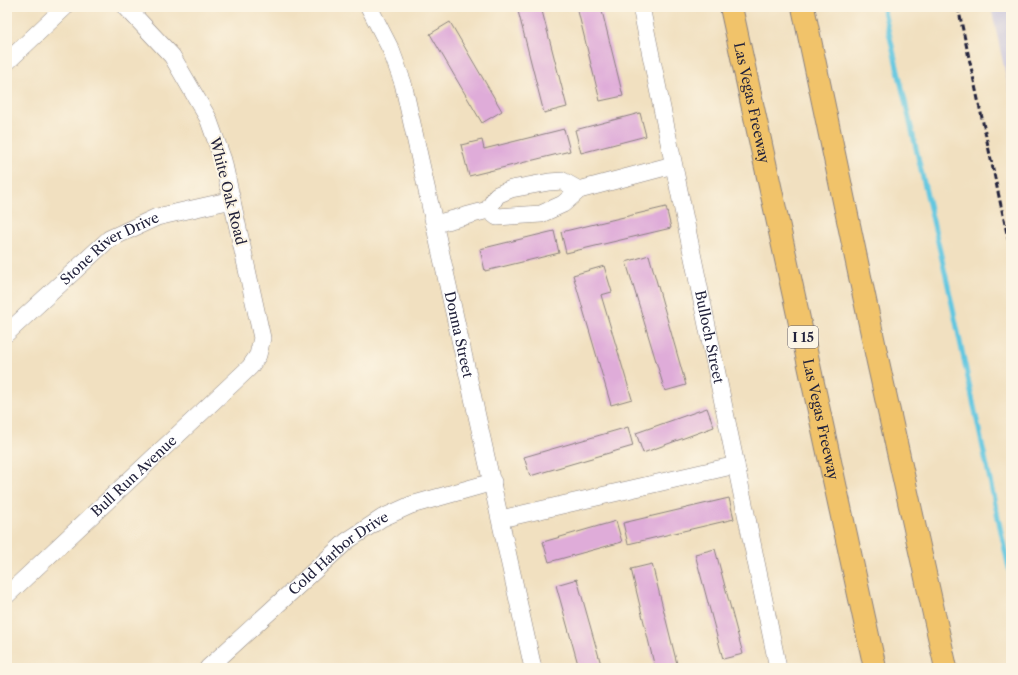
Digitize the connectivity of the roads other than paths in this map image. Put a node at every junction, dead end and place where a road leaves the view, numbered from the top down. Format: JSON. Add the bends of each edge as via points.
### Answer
{"nodes":[{"id":1,"x":65,"y":7,"type":"edge"},
{"id":2,"x":126,"y":7,"type":"edge"},
{"id":3,"x":369,"y":7,"type":"edge"},
{"id":4,"x":641,"y":7,"type":"edge"},
{"id":5,"x":731,"y":7,"type":"edge"},
{"id":6,"x":803,"y":7,"type":"edge"},
{"id":7,"x":7,"y":62,"type":"edge"},
{"id":8,"x":673,"y":165,"type":"junction"},
{"id":9,"x":578,"y":190,"type":"junction"},
{"id":10,"x":232,"y":200,"type":"junction"},
{"id":11,"x":488,"y":210,"type":"junction"},
{"id":12,"x":435,"y":224,"type":"junction"},
{"id":13,"x":7,"y":333,"type":"edge"},
{"id":14,"x":258,"y":354,"type":"joint"},
{"id":15,"x":736,"y":465,"type":"junction"},
{"id":16,"x":492,"y":482,"type":"junction"},
{"id":17,"x":501,"y":519,"type":"junction"},
{"id":18,"x":7,"y":595,"type":"edge"},
{"id":19,"x":208,"y":668,"type":"edge"},
{"id":20,"x":533,"y":668,"type":"edge"},
{"id":21,"x":778,"y":668,"type":"edge"},
{"id":22,"x":875,"y":668,"type":"edge"},
{"id":23,"x":946,"y":668,"type":"edge"}],
"edges":[{"from":1,"to":7,"type":"street"},
{"from":2,"to":10,"type":"street","name":"White Oak Road","via":[[172,56],[208,118],[223,160]]},
{"from":3,"to":12,"type":"street","name":"Donna Street","via":[[391,50],[403,83]]},
{"from":4,"to":8,"type":"street","name":"Bulloch Street"},
{"from":5,"to":22,"type":"highway","name":"Las Vegas Freeway","number":"I 15"},
{"from":6,"to":23,"type":"highway"},
{"from":8,"to":9,"type":"street"},
{"from":8,"to":15,"type":"street","name":"Bulloch Street"},
{"from":9,"to":11,"type":"street","via":[[563,204],[541,214],[497,217]]},
{"from":9,"to":11,"type":"street","via":[[563,181],[511,189],[497,195]]},
{"from":10,"to":13,"type":"street","name":"Stone River Drive","via":[[157,217],[109,240]]},
{"from":10,"to":14,"type":"street","name":"White Oak Road","via":[[262,338]]},
{"from":11,"to":12,"type":"street"},
{"from":12,"to":16,"type":"street","name":"Donna Street"},
{"from":14,"to":18,"type":"street","name":"Bull Run Avenue","via":[[250,367]]},
{"from":15,"to":17,"type":"street"},
{"from":15,"to":21,"type":"street","name":"Bulloch Street"},
{"from":16,"to":17,"type":"street","name":"Donna Street"},
{"from":16,"to":19,"type":"street","name":"Cold Harbor Drive","via":[[410,505],[382,518],[347,542]]},
{"from":17,"to":20,"type":"street","name":"Donna Street"}]}
